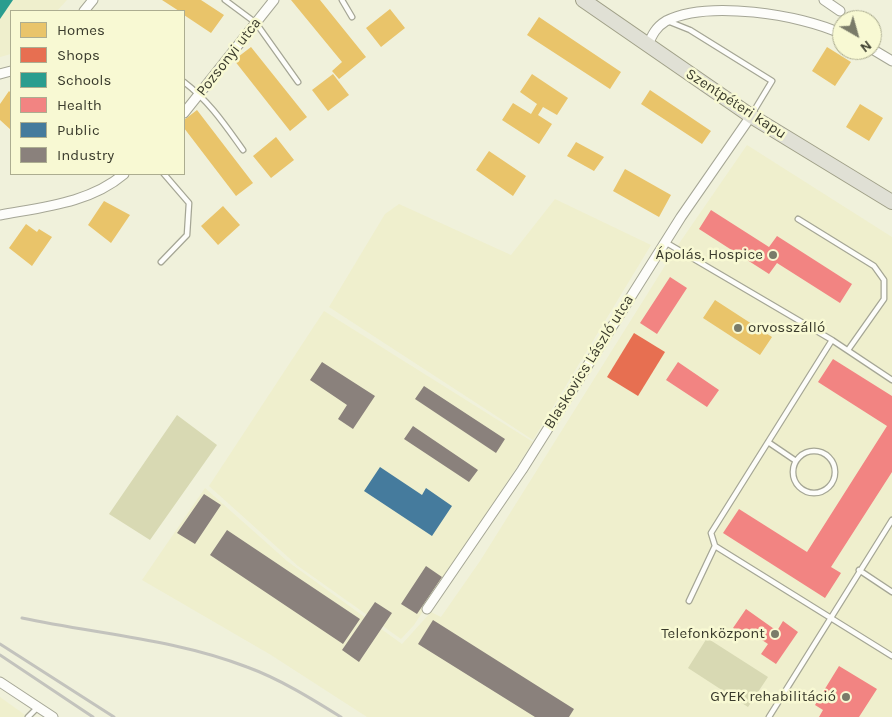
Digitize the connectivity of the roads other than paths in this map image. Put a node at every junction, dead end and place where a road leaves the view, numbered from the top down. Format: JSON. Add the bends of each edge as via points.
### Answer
{"nodes":[{"id":1,"x":224,"y":0,"type":"edge"},
{"id":2,"x":274,"y":0,"type":"edge"},
{"id":3,"x":342,"y":0,"type":"edge"},
{"id":4,"x":584,"y":0,"type":"edge"},
{"id":5,"x":824,"y":0,"type":"edge"},
{"id":6,"x":839,"y":10,"type":"edge"},
{"id":7,"x":352,"y":17,"type":"dead end"},
{"id":8,"x":666,"y":21,"type":"junction"},
{"id":9,"x":256,"y":23,"type":"junction"},
{"id":10,"x":832,"y":30,"type":"edge"},
{"id":11,"x":648,"y":45,"type":"junction"},
{"id":12,"x":298,"y":82,"type":"dead end"},
{"id":13,"x":185,"y":83,"type":"edge"},
{"id":14,"x":200,"y":94,"type":"junction"},
{"id":15,"x":185,"y":112,"type":"edge"},
{"id":16,"x":752,"y":116,"type":"junction"},
{"id":17,"x":243,"y":150,"type":"dead end"},
{"id":18,"x":123,"y":175,"type":"edge"},
{"id":19,"x":165,"y":175,"type":"edge"},
{"id":20,"x":892,"y":202,"type":"edge"},
{"id":21,"x":0,"y":215,"type":"edge"},
{"id":22,"x":798,"y":219,"type":"dead end"},
{"id":23,"x":665,"y":242,"type":"junction"},
{"id":24,"x":161,"y":262,"type":"dead end"},
{"id":25,"x":832,"y":340,"type":"junction"},
{"id":26,"x":848,"y":350,"type":"junction"},
{"id":27,"x":892,"y":380,"type":"edge"},
{"id":28,"x":768,"y":442,"type":"junction"},
{"id":29,"x":796,"y":461,"type":"junction"},
{"id":30,"x":892,"y":520,"type":"edge"},
{"id":31,"x":715,"y":546,"type":"junction"},
{"id":32,"x":859,"y":570,"type":"junction"},
{"id":33,"x":892,"y":592,"type":"edge"},
{"id":34,"x":690,"y":600,"type":"dead end"},
{"id":35,"x":427,"y":609,"type":"dead end"},
{"id":36,"x":830,"y":618,"type":"junction"},
{"id":37,"x":892,"y":656,"type":"edge"},
{"id":38,"x":0,"y":682,"type":"edge"},
{"id":39,"x":38,"y":707,"type":"junction"},
{"id":40,"x":28,"y":717,"type":"edge"},
{"id":41,"x":53,"y":717,"type":"edge"},
{"id":42,"x":769,"y":717,"type":"edge"}],
"edges":[{"from":1,"to":9,"type":"lane"},
{"from":2,"to":9,"type":"street","name":"Pozsonyi utca"},
{"from":3,"to":7,"type":"lane"},
{"from":4,"to":11,"type":"main road","name":"Szentpéteri kapu"},
{"from":5,"to":6,"type":"street"},
{"from":8,"to":10,"type":"street","via":[[728,7],[803,20]]},
{"from":8,"to":11,"type":"street","via":[[655,30]]},
{"from":8,"to":16,"type":"lane","via":[[690,30],[772,81]]},
{"from":9,"to":12,"type":"lane"},
{"from":9,"to":14,"type":"street","name":"Pozsonyi utca"},
{"from":11,"to":16,"type":"main road","name":"Szentpéteri kapu"},
{"from":13,"to":14,"type":"lane"},
{"from":14,"to":15,"type":"street","name":"Pozsonyi utca"},
{"from":14,"to":17,"type":"lane"},
{"from":16,"to":20,"type":"main road","name":"Szentpéteri kapu"},
{"from":16,"to":23,"type":"street","name":"Blaskovics László utca"},
{"from":18,"to":21,"type":"street","via":[[109,186],[60,204]]},
{"from":19,"to":24,"type":"lane","via":[[189,203],[187,235]]},
{"from":22,"to":26,"type":"lane","via":[[874,266],[884,280],[884,298]]},
{"from":23,"to":25,"type":"lane"},
{"from":23,"to":35,"type":"street","name":"Blaskovics László utca","via":[[522,470]]},
{"from":25,"to":26,"type":"lane"},
{"from":25,"to":28,"type":"lane"},
{"from":26,"to":27,"type":"lane"},
{"from":28,"to":29,"type":"lane"},
{"from":28,"to":31,"type":"lane","via":[[711,533]]},
{"from":29,"to":29,"type":"lane","via":[[793,475],[800,488],[814,493],[832,482],[833,464],[825,454],[806,452]]},
{"from":30,"to":32,"type":"lane"},
{"from":31,"to":34,"type":"lane"},
{"from":31,"to":36,"type":"lane"},
{"from":32,"to":33,"type":"lane"},
{"from":32,"to":36,"type":"lane"},
{"from":36,"to":37,"type":"lane"},
{"from":36,"to":42,"type":"lane"},
{"from":38,"to":39,"type":"street"},
{"from":39,"to":40,"type":"lane"},
{"from":39,"to":41,"type":"street"}]}
